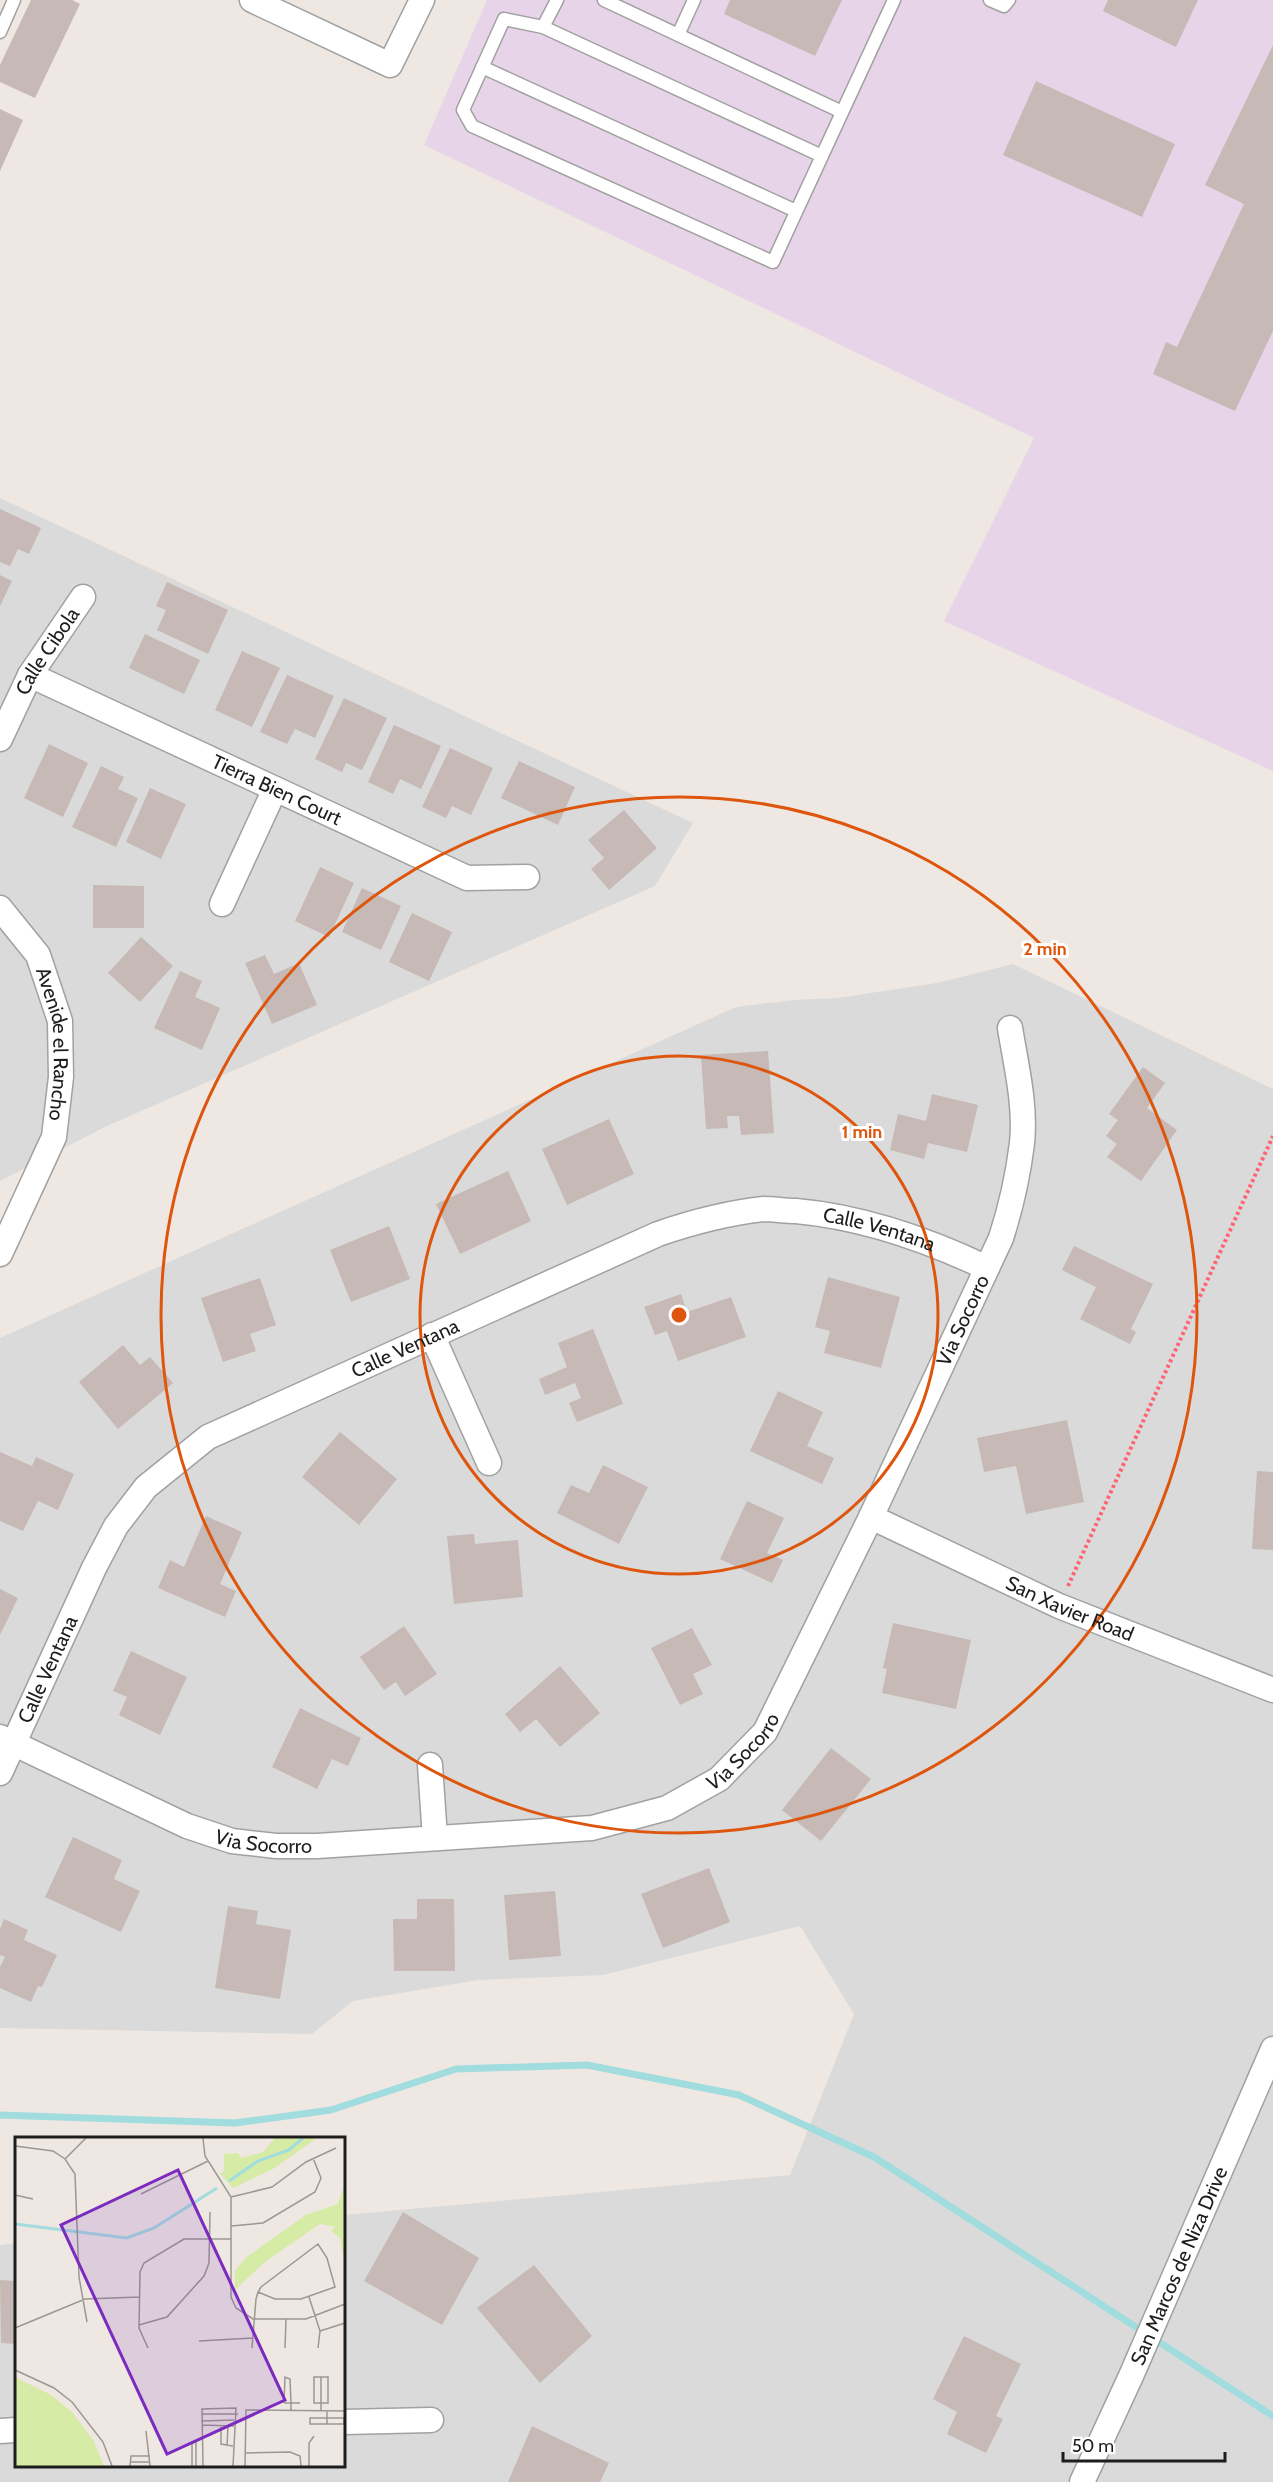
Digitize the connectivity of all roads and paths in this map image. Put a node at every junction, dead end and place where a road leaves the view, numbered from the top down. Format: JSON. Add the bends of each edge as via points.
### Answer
{"nodes":[{"id":1,"x":14,"y":0,"type":"edge"},
{"id":2,"x":252,"y":0,"type":"edge"},
{"id":3,"x":422,"y":0,"type":"edge"},
{"id":4,"x":557,"y":0,"type":"edge"},
{"id":5,"x":604,"y":0,"type":"edge"},
{"id":6,"x":694,"y":0,"type":"edge"},
{"id":7,"x":894,"y":0,"type":"edge"},
{"id":8,"x":990,"y":0,"type":"edge"},
{"id":9,"x":1009,"y":0,"type":"edge"},
{"id":10,"x":621,"y":4,"type":"edge"},
{"id":11,"x":543,"y":27,"type":"junction"},
{"id":12,"x":0,"y":32,"type":"edge"},
{"id":13,"x":678,"y":35,"type":"junction"},
{"id":14,"x":482,"y":67,"type":"junction"},
{"id":15,"x":842,"y":112,"type":"junction"},
{"id":16,"x":822,"y":156,"type":"junction"},
{"id":17,"x":796,"y":211,"type":"junction"},
{"id":18,"x":83,"y":597,"type":"dead end"},
{"id":19,"x":30,"y":675,"type":"junction"},
{"id":20,"x":0,"y":740,"type":"edge"},
{"id":21,"x":275,"y":789,"type":"junction"},
{"id":22,"x":527,"y":877,"type":"dead end"},
{"id":23,"x":222,"y":904,"type":"dead end"},
{"id":24,"x":0,"y":908,"type":"edge"},
{"id":25,"x":1010,"y":1028,"type":"dead end"},
{"id":26,"x":1273,"y":1136,"type":"edge"},
{"id":27,"x":0,"y":1254,"type":"edge"},
{"id":28,"x":987,"y":1268,"type":"junction"},
{"id":29,"x":432,"y":1335,"type":"junction"},
{"id":30,"x":489,"y":1462,"type":"dead end"},
{"id":31,"x":871,"y":1517,"type":"junction"},
{"id":32,"x":1059,"y":1606,"type":"junction"},
{"id":33,"x":1273,"y":1690,"type":"edge"},
{"id":34,"x":7,"y":1740,"type":"edge"},
{"id":35,"x":430,"y":1765,"type":"dead end"},
{"id":36,"x":0,"y":1773,"type":"edge"},
{"id":37,"x":435,"y":1838,"type":"junction"},
{"id":38,"x":1273,"y":2049,"type":"edge"},
{"id":39,"x":431,"y":2420,"type":"dead end"},
{"id":40,"x":345,"y":2422,"type":"edge"},
{"id":41,"x":15,"y":2430,"type":"edge"},
{"id":42,"x":0,"y":2431,"type":"edge"},
{"id":43,"x":1082,"y":2482,"type":"edge"}],
"edges":[{"from":1,"to":12,"type":"lane"},
{"from":2,"to":3,"type":"street","via":[[390,65]]},
{"from":4,"to":11,"type":"lane"},
{"from":5,"to":10,"type":"lane"},
{"from":6,"to":13,"type":"lane"},
{"from":7,"to":15,"type":"lane"},
{"from":8,"to":9,"type":"lane","via":[[1004,6]]},
{"from":10,"to":13,"type":"lane"},
{"from":11,"to":14,"type":"lane","via":[[504,19]]},
{"from":11,"to":16,"type":"lane"},
{"from":13,"to":15,"type":"lane"},
{"from":14,"to":17,"type":"lane"},
{"from":14,"to":17,"type":"lane","via":[[464,110],[472,126],[773,262]]},
{"from":15,"to":16,"type":"lane"},
{"from":16,"to":17,"type":"lane"},
{"from":18,"to":19,"type":"street","name":"Calle Cibola"},
{"from":19,"to":20,"type":"street","name":"Calle Cibola"},
{"from":19,"to":21,"type":"street","name":"Tierra Bien Court"},
{"from":21,"to":22,"type":"street","name":"Tierra Bien Court","via":[[468,878]]},
{"from":21,"to":23,"type":"street"},
{"from":24,"to":27,"type":"street","name":"Avenide el Rancho","via":[[38,955],[60,1021],[61,1066],[54,1137]]},
{"from":25,"to":28,"type":"street","name":"Via Socorro","via":[[1022,1141],[1012,1203]]},
{"from":26,"to":32,"type":"path"},
{"from":28,"to":29,"type":"street","name":"Calle Ventana","via":[[934,1243],[879,1226],[822,1213],[766,1209],[706,1218],[658,1234]]},
{"from":28,"to":31,"type":"street","name":"Via Socorro"},
{"from":29,"to":30,"type":"street"},
{"from":29,"to":34,"type":"street","name":"Calle Ventana","via":[[208,1437],[146,1487],[116,1526]]},
{"from":31,"to":32,"type":"street","name":"San Xavier Road"},
{"from":31,"to":37,"type":"street","name":"Via Socorro","via":[[765,1732],[719,1779],[667,1808],[592,1828]]},
{"from":32,"to":33,"type":"street","name":"San Xavier Road"},
{"from":34,"to":36,"type":"street","name":"Calle Ventana"},
{"from":34,"to":37,"type":"street","name":"Via Socorro","via":[[187,1826],[232,1841],[317,1846]]},
{"from":35,"to":37,"type":"street"},
{"from":38,"to":43,"type":"street","name":"San Marcos de Niza Drive"},
{"from":39,"to":40,"type":"street"},
{"from":41,"to":42,"type":"street"}]}
